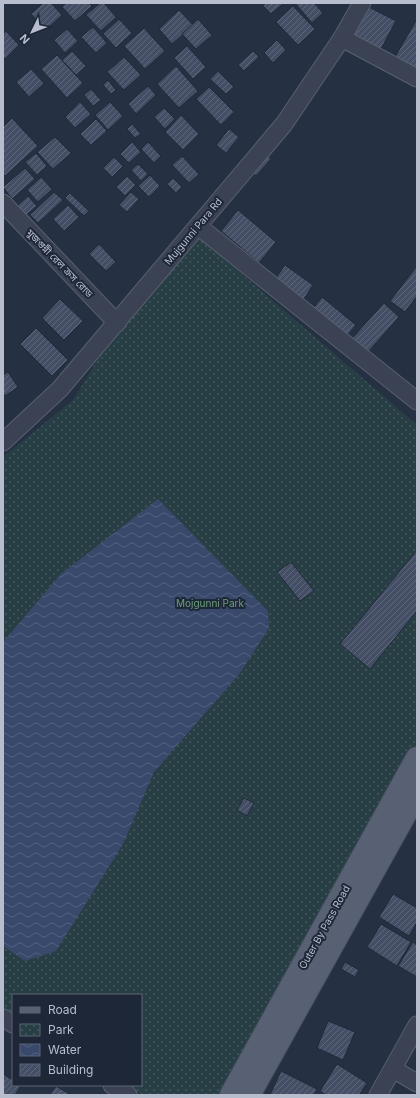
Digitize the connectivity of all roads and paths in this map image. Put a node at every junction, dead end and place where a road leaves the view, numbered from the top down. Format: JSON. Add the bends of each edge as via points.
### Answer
{"nodes":[{"id":1,"x":362,"y":3,"type":"edge"},
{"id":2,"x":342,"y":38,"type":"junction"},
{"id":3,"x":417,"y":78,"type":"edge"},
{"id":4,"x":3,"y":203,"type":"edge"},
{"id":5,"x":198,"y":226,"type":"junction"},
{"id":6,"x":117,"y":322,"type":"junction"},
{"id":7,"x":416,"y":397,"type":"edge"},
{"id":8,"x":3,"y":442,"type":"edge"},
{"id":9,"x":417,"y":758,"type":"edge"},
{"id":10,"x":417,"y":792,"type":"edge"},
{"id":11,"x":3,"y":1018,"type":"edge"},
{"id":12,"x":12,"y":1023,"type":"edge"},
{"id":13,"x":417,"y":1025,"type":"edge"},
{"id":14,"x":393,"y":1069,"type":"junction"},
{"id":15,"x":417,"y":1083,"type":"edge"},
{"id":16,"x":114,"y":1086,"type":"edge"},
{"id":17,"x":128,"y":1095,"type":"edge"},
{"id":18,"x":231,"y":1095,"type":"edge"},
{"id":19,"x":249,"y":1095,"type":"edge"},
{"id":20,"x":378,"y":1095,"type":"edge"}],
"edges":[{"from":1,"to":2,"type":"street","name":"Mujgunni Para Rd"},
{"from":2,"to":3,"type":"street"},
{"from":2,"to":5,"type":"street","name":"Mujgunni Para Rd","via":[[284,124]]},
{"from":4,"to":6,"type":"street","name":"মুজগুন্নী রেল ক্রস রোড"},
{"from":5,"to":6,"type":"street","name":"Mujgunni Para Rd"},
{"from":5,"to":7,"type":"street"},
{"from":6,"to":8,"type":"street","name":"Mujgunni Para Rd","via":[[60,389]]},
{"from":9,"to":18,"type":"main road","name":"Outer By Pass Road"},
{"from":10,"to":19,"type":"main road","name":"Outer By Pass Road"},
{"from":11,"to":12,"type":"street"},
{"from":13,"to":14,"type":"street"},
{"from":14,"to":15,"type":"street"},
{"from":14,"to":20,"type":"street"},
{"from":16,"to":17,"type":"street"}]}
